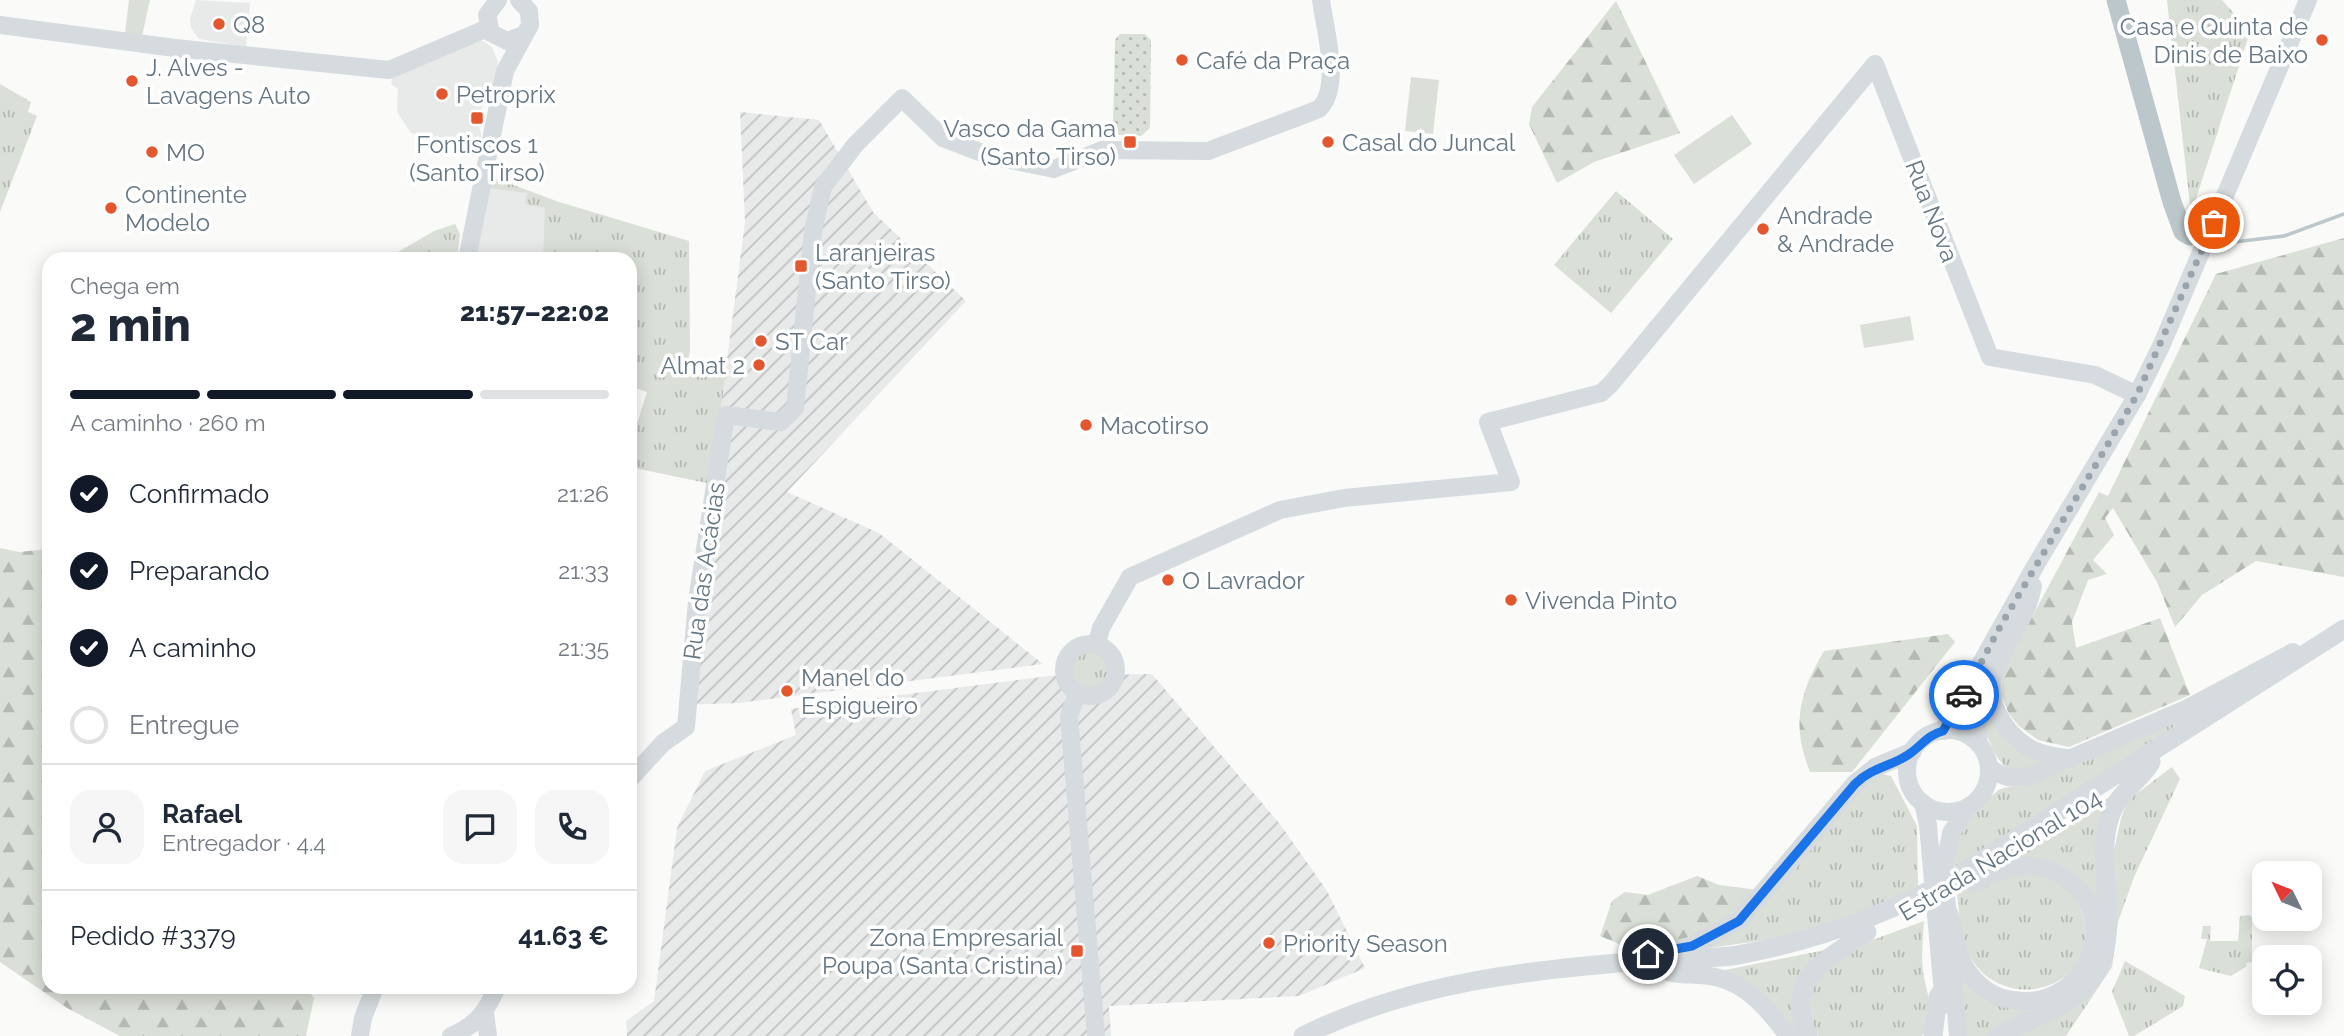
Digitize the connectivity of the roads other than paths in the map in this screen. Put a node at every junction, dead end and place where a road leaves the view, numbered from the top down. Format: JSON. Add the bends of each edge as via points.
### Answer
{"nodes":[{"id":1,"x":1321,"y":0,"type":"edge"},
{"id":2,"x":2308,"y":0,"type":"edge"},
{"id":3,"x":493,"y":1,"type":"edge"},
{"id":4,"x":528,"y":4,"type":"edge"},
{"id":5,"x":5,"y":26,"type":"edge"},
{"id":6,"x":494,"y":34,"type":"junction"},
{"id":7,"x":524,"y":35,"type":"junction"},
{"id":8,"x":505,"y":71,"type":"junction"},
{"id":9,"x":468,"y":252,"type":"edge"},
{"id":10,"x":2137,"y":395,"type":"junction"},
{"id":11,"x":2095,"y":465,"type":"junction"},
{"id":12,"x":2033,"y":586,"type":"junction"},
{"id":13,"x":2344,"y":629,"type":"edge"},
{"id":14,"x":2344,"y":635,"type":"edge"},
{"id":15,"x":1097,"y":644,"type":"junction"},
{"id":16,"x":2315,"y":646,"type":"junction"},
{"id":17,"x":1077,"y":694,"type":"junction"},
{"id":18,"x":1943,"y":731,"type":"junction"},
{"id":19,"x":1979,"y":744,"type":"junction"},
{"id":20,"x":1912,"y":752,"type":"junction"},
{"id":21,"x":2071,"y":759,"type":"junction"},
{"id":22,"x":2151,"y":762,"type":"junction"},
{"id":23,"x":1989,"y":767,"type":"junction"},
{"id":24,"x":637,"y":771,"type":"edge"},
{"id":25,"x":1923,"y":803,"type":"junction"},
{"id":26,"x":1968,"y":807,"type":"junction"},
{"id":27,"x":1968,"y":880,"type":"junction"},
{"id":28,"x":1905,"y":911,"type":"junction"},
{"id":29,"x":1949,"y":913,"type":"junction"},
{"id":30,"x":1867,"y":932,"type":"junction"},
{"id":31,"x":1641,"y":961,"type":"junction"},
{"id":32,"x":1662,"y":970,"type":"junction"},
{"id":33,"x":1541,"y":972,"type":"junction"},
{"id":34,"x":1942,"y":990,"type":"junction"},
{"id":35,"x":373,"y":994,"type":"edge"},
{"id":36,"x":494,"y":994,"type":"edge"},
{"id":37,"x":485,"y":1013,"type":"junction"},
{"id":38,"x":455,"y":1035,"type":"edge"},
{"id":39,"x":360,"y":1036,"type":"edge"},
{"id":40,"x":478,"y":1036,"type":"edge"},
{"id":41,"x":488,"y":1036,"type":"edge"},
{"id":42,"x":1096,"y":1036,"type":"edge"},
{"id":43,"x":1303,"y":1036,"type":"edge"},
{"id":44,"x":1788,"y":1036,"type":"edge"},
{"id":45,"x":1808,"y":1036,"type":"edge"},
{"id":46,"x":1933,"y":1036,"type":"edge"},
{"id":47,"x":1947,"y":1036,"type":"edge"},
{"id":48,"x":1958,"y":1036,"type":"edge"},
{"id":49,"x":1998,"y":1036,"type":"edge"}],
"edges":[{"from":1,"to":24,"type":"street","name":"Rua das Acácias","via":[[1331,82],[1327,101],[1319,109],[1208,151],[1102,150],[1054,169],[990,156],[943,138],[902,98],[855,145],[823,187],[813,231],[795,408],[781,422],[726,415],[697,601],[686,727],[663,743]]},
{"from":2,"to":10,"type":"street"},
{"from":3,"to":6,"type":"street","via":[[487,15]]},
{"from":4,"to":7,"type":"street","via":[[530,25]]},
{"from":5,"to":6,"type":"street","via":[[389,70]]},
{"from":6,"to":7,"type":"street","via":[[513,41]]},
{"from":6,"to":8,"type":"street"},
{"from":7,"to":8,"type":"street"},
{"from":8,"to":9,"type":"street"},
{"from":10,"to":11,"type":"street"},
{"from":10,"to":15,"type":"street","name":"Rua Nova","via":[[2095,374],[1990,357],[1875,64],[1610,385],[1601,393],[1488,422],[1511,482],[1342,498],[1280,510],[1130,577]]},
{"from":11,"to":12,"type":"street"},
{"from":11,"to":18,"type":"street"},
{"from":12,"to":19,"type":"street","via":[[1977,696]]},
{"from":12,"to":21,"type":"street","via":[[2029,605],[1993,676],[1993,697],[2003,722],[2016,738],[2037,752]]},
{"from":13,"to":16,"type":"main road","name":"Estrada Nacional 104"},
{"from":14,"to":22,"type":"main road","name":"Estrada Nacional 104"},
{"from":15,"to":17,"type":"street","via":[[1084,644],[1063,664],[1063,677]]},
{"from":15,"to":17,"type":"street","via":[[1116,666],[1117,677],[1092,698]]},
{"from":16,"to":21,"type":"street","via":[[2308,644],[2186,709]]},
{"from":16,"to":28,"type":"main road","name":"Estrada Nacional 104"},
{"from":17,"to":42,"type":"street","via":[[1069,716]]},
{"from":18,"to":19,"type":"street","via":[[1968,736]]},
{"from":18,"to":20,"type":"street","via":[[1931,734]]},
{"from":19,"to":23,"type":"street"},
{"from":20,"to":25,"type":"street","via":[[1908,774]]},
{"from":20,"to":31,"type":"main road","via":[[1877,767],[1855,784],[1739,921],[1692,946],[1648,954]]},
{"from":21,"to":23,"type":"street","via":[[2014,779]]},
{"from":22,"to":27,"type":"main road","name":"Estrada Nacional 104"},
{"from":22,"to":49,"type":"main road","via":[[2114,808],[2104,845],[2108,933],[2096,974],[2057,1010]]},
{"from":23,"to":26,"type":"street","via":[[1984,790]]},
{"from":25,"to":26,"type":"street","via":[[1945,812]]},
{"from":25,"to":34,"type":"street"},
{"from":26,"to":29,"type":"street","via":[[1951,833],[1946,852]]},
{"from":27,"to":28,"type":"main road","name":"Estrada Nacional 104"},
{"from":27,"to":29,"type":"street","via":[[1974,883],[2021,864],[2051,868],[2073,883],[2088,905],[2096,932],[2089,959],[2057,995],[2023,1003],[1997,996],[1981,986],[1960,958]]},
{"from":28,"to":30,"type":"main road","name":"Estrada Nacional 104"},
{"from":28,"to":31,"type":"main road","name":"Estrada Nacional 104","via":[[1737,955]]},
{"from":29,"to":48,"type":"street"},
{"from":30,"to":32,"type":"main road","name":"Estrada Nacional 104","via":[[1739,962]]},
{"from":30,"to":45,"type":"main road","via":[[1832,952],[1805,984],[1800,1010]]},
{"from":31,"to":33,"type":"main road","name":"Estrada Nacional 104"},
{"from":32,"to":33,"type":"main road","name":"Estrada Nacional 104"},
{"from":32,"to":44,"type":"street","via":[[1722,978],[1742,986],[1768,1009]]},
{"from":33,"to":43,"type":"main road","via":[[1437,987],[1374,1004]]},
{"from":34,"to":46,"type":"main road"},
{"from":34,"to":47,"type":"street"},
{"from":35,"to":39,"type":"street"},
{"from":36,"to":37,"type":"street"},
{"from":37,"to":38,"type":"street","via":[[476,1024]]},
{"from":37,"to":41,"type":"street"},
{"from":38,"to":40,"type":"street"}]}
